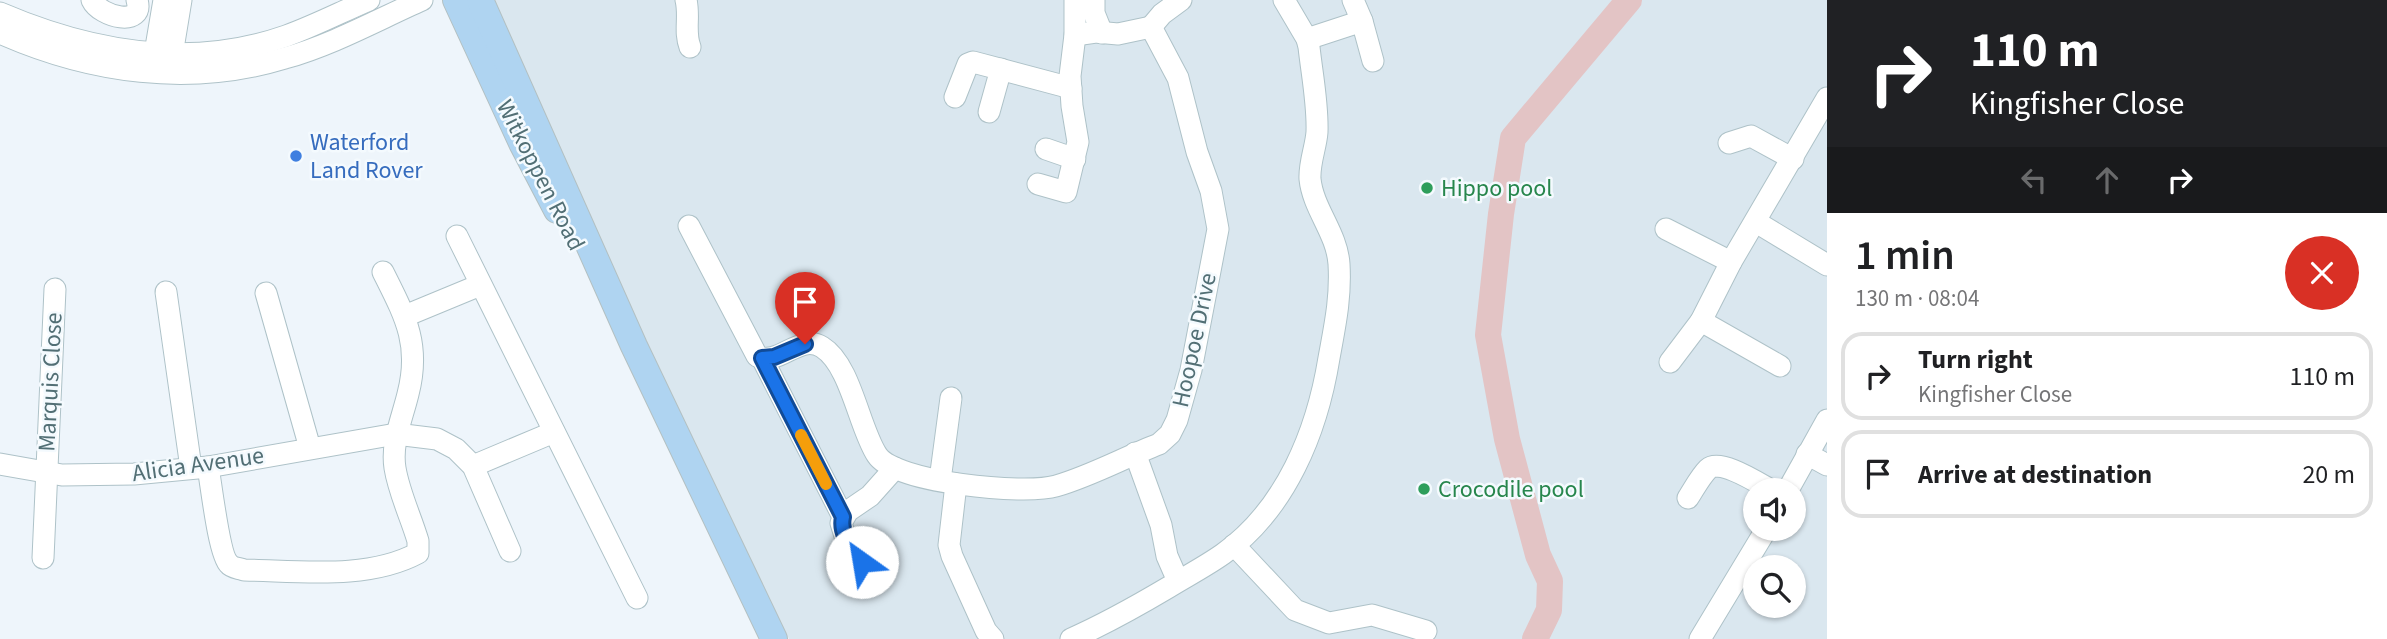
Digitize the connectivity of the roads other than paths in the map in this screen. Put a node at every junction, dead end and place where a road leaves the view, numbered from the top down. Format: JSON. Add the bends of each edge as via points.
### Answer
{"nodes":[{"id":1,"x":92,"y":0,"type":"edge"},
{"id":2,"x":137,"y":0,"type":"edge"},
{"id":3,"x":164,"y":0,"type":"edge"},
{"id":4,"x":181,"y":0,"type":"edge"},
{"id":5,"x":369,"y":0,"type":"edge"},
{"id":6,"x":422,"y":0,"type":"edge"},
{"id":7,"x":456,"y":0,"type":"edge"},
{"id":8,"x":480,"y":0,"type":"edge"},
{"id":9,"x":686,"y":0,"type":"edge"},
{"id":10,"x":1075,"y":0,"type":"edge"},
{"id":11,"x":1181,"y":0,"type":"edge"},
{"id":12,"x":1284,"y":0,"type":"edge"},
{"id":13,"x":1353,"y":0,"type":"edge"},
{"id":14,"x":1098,"y":11,"type":"edge"},
{"id":15,"x":1362,"y":21,"type":"junction"},
{"id":16,"x":6,"y":26,"type":"edge"},
{"id":17,"x":1151,"y":27,"type":"junction"},
{"id":18,"x":1075,"y":35,"type":"junction"},
{"id":19,"x":1307,"y":39,"type":"junction"},
{"id":20,"x":690,"y":47,"type":"dead end"},
{"id":21,"x":1373,"y":61,"type":"dead end"},
{"id":22,"x":162,"y":63,"type":"junction"},
{"id":23,"x":1001,"y":69,"type":"junction"},
{"id":24,"x":1071,"y":88,"type":"junction"},
{"id":25,"x":955,"y":97,"type":"dead end"},
{"id":26,"x":1827,"y":98,"type":"edge"},
{"id":27,"x":989,"y":113,"type":"dead end"},
{"id":28,"x":1819,"y":129,"type":"edge"},
{"id":29,"x":1729,"y":143,"type":"dead end"},
{"id":30,"x":1046,"y":149,"type":"dead end"},
{"id":31,"x":1075,"y":159,"type":"junction"},
{"id":32,"x":1793,"y":159,"type":"junction"},
{"id":33,"x":1038,"y":184,"type":"dead end"},
{"id":34,"x":1756,"y":222,"type":"junction"},
{"id":35,"x":689,"y":226,"type":"dead end"},
{"id":36,"x":1666,"y":229,"type":"dead end"},
{"id":37,"x":457,"y":236,"type":"dead end"},
{"id":38,"x":1731,"y":262,"type":"junction"},
{"id":39,"x":1827,"y":265,"type":"edge"},
{"id":40,"x":383,"y":272,"type":"dead end"},
{"id":41,"x":480,"y":285,"type":"junction"},
{"id":42,"x":55,"y":289,"type":"dead end"},
{"id":43,"x":166,"y":292,"type":"dead end"},
{"id":44,"x":266,"y":293,"type":"dead end"},
{"id":45,"x":405,"y":316,"type":"junction"},
{"id":46,"x":1701,"y":321,"type":"junction"},
{"id":47,"x":634,"y":346,"type":"junction"},
{"id":48,"x":762,"y":358,"type":"junction"},
{"id":49,"x":1670,"y":362,"type":"dead end"},
{"id":50,"x":1780,"y":366,"type":"dead end"},
{"id":51,"x":951,"y":398,"type":"dead end"},
{"id":52,"x":1827,"y":420,"type":"edge"},
{"id":53,"x":554,"y":432,"type":"junction"},
{"id":54,"x":396,"y":434,"type":"junction"},
{"id":55,"x":310,"y":448,"type":"junction"},
{"id":56,"x":1136,"y":453,"type":"junction"},
{"id":57,"x":1807,"y":454,"type":"junction"},
{"id":58,"x":0,"y":464,"type":"edge"},
{"id":59,"x":1827,"y":465,"type":"edge"},
{"id":60,"x":474,"y":466,"type":"junction"},
{"id":61,"x":199,"y":467,"type":"junction"},
{"id":62,"x":895,"y":468,"type":"junction"},
{"id":63,"x":46,"y":474,"type":"junction"},
{"id":64,"x":1748,"y":478,"type":"edge"},
{"id":65,"x":1794,"y":478,"type":"edge"},
{"id":66,"x":948,"y":482,"type":"junction"},
{"id":67,"x":1688,"y":498,"type":"dead end"},
{"id":68,"x":843,"y":517,"type":"junction"},
{"id":69,"x":1759,"y":541,"type":"edge"},
{"id":70,"x":1234,"y":545,"type":"junction"},
{"id":71,"x":510,"y":551,"type":"dead end"},
{"id":72,"x":43,"y":558,"type":"dead end"},
{"id":73,"x":873,"y":580,"type":"dead end"},
{"id":74,"x":1178,"y":581,"type":"junction"},
{"id":75,"x":637,"y":598,"type":"dead end"},
{"id":76,"x":1426,"y":631,"type":"dead end"},
{"id":77,"x":774,"y":639,"type":"edge"},
{"id":78,"x":993,"y":639,"type":"edge"},
{"id":79,"x":1071,"y":639,"type":"edge"},
{"id":80,"x":1700,"y":639,"type":"edge"}],
"edges":[{"from":1,"to":2,"type":"street","via":[[101,11],[130,17],[139,8]]},
{"from":3,"to":22,"type":"street"},
{"from":4,"to":22,"type":"street"},
{"from":5,"to":22,"type":"street","via":[[253,45]]},
{"from":6,"to":22,"type":"street","via":[[285,59],[237,69]]},
{"from":7,"to":47,"type":"main road","name":"Witkoppen Road","via":[[534,167]]},
{"from":8,"to":47,"type":"main road","name":"Witkoppen Road"},
{"from":9,"to":20,"type":"street"},
{"from":10,"to":18,"type":"street"},
{"from":11,"to":17,"type":"street"},
{"from":12,"to":19,"type":"street"},
{"from":13,"to":15,"type":"street"},
{"from":14,"to":17,"type":"street","via":[[1118,34]]},
{"from":14,"to":18,"type":"street"},
{"from":15,"to":19,"type":"street"},
{"from":15,"to":21,"type":"street"},
{"from":16,"to":22,"type":"street","via":[[77,62],[114,70]]},
{"from":17,"to":56,"type":"street","name":"Hoopoe Drive","via":[[1178,78],[1211,191],[1217,229],[1177,420],[1167,438]]},
{"from":18,"to":24,"type":"street"},
{"from":19,"to":70,"type":"street","via":[[1317,114],[1310,179],[1338,253],[1339,309],[1325,384],[1304,451],[1275,500]]},
{"from":23,"to":24,"type":"street"},
{"from":23,"to":25,"type":"street","via":[[970,62]]},
{"from":23,"to":27,"type":"street"},
{"from":24,"to":31,"type":"street","via":[[1078,135]]},
{"from":26,"to":28,"type":"street"},
{"from":28,"to":32,"type":"street"},
{"from":29,"to":32,"type":"street","via":[[1751,136]]},
{"from":30,"to":31,"type":"street"},
{"from":31,"to":33,"type":"street","via":[[1066,192]]},
{"from":32,"to":34,"type":"street"},
{"from":34,"to":38,"type":"street"},
{"from":34,"to":39,"type":"street"},
{"from":35,"to":48,"type":"street","via":[[750,344]]},
{"from":36,"to":38,"type":"street"},
{"from":37,"to":41,"type":"street"},
{"from":38,"to":46,"type":"street"},
{"from":40,"to":45,"type":"street"},
{"from":41,"to":45,"type":"street"},
{"from":41,"to":53,"type":"street"},
{"from":42,"to":63,"type":"street","name":"Marquis Close"},
{"from":43,"to":61,"type":"street"},
{"from":44,"to":55,"type":"street"},
{"from":45,"to":54,"type":"street","via":[[414,362]]},
{"from":46,"to":49,"type":"street"},
{"from":46,"to":50,"type":"street"},
{"from":47,"to":77,"type":"main road","name":"Witkoppen Road"},
{"from":48,"to":62,"type":"street","via":[[805,344],[818,345],[845,378],[875,453]]},
{"from":48,"to":68,"type":"street"},
{"from":51,"to":66,"type":"street"},
{"from":52,"to":57,"type":"street"},
{"from":53,"to":60,"type":"street"},
{"from":53,"to":75,"type":"street"},
{"from":54,"to":55,"type":"street","name":"Alicia Avenue"},
{"from":54,"to":60,"type":"street","name":"Alicia Avenue","via":[[437,439]]},
{"from":54,"to":61,"type":"street","via":[[395,468],[418,553],[379,567],[330,571],[231,566]]},
{"from":55,"to":61,"type":"street","name":"Alicia Avenue"},
{"from":56,"to":66,"type":"street","name":"Hoopoe Drive","via":[[1048,488]]},
{"from":56,"to":74,"type":"street"},
{"from":57,"to":59,"type":"street"},
{"from":57,"to":65,"type":"street"},
{"from":58,"to":63,"type":"street","name":"Alicia Avenue"},
{"from":60,"to":71,"type":"street"},
{"from":61,"to":63,"type":"street","name":"Alicia Avenue","via":[[114,475]]},
{"from":62,"to":66,"type":"street","name":"Hoopoe Drive"},
{"from":62,"to":68,"type":"street"},
{"from":63,"to":72,"type":"street","name":"Marquis Close"},
{"from":64,"to":67,"type":"street","via":[[1726,467],[1709,468]]},
{"from":66,"to":78,"type":"street","via":[[950,549]]},
{"from":68,"to":73,"type":"street","via":[[845,536]]},
{"from":69,"to":80,"type":"street"},
{"from":70,"to":74,"type":"street"},
{"from":70,"to":76,"type":"street","via":[[1295,610],[1329,623],[1372,615]]},
{"from":74,"to":79,"type":"street"}]}
